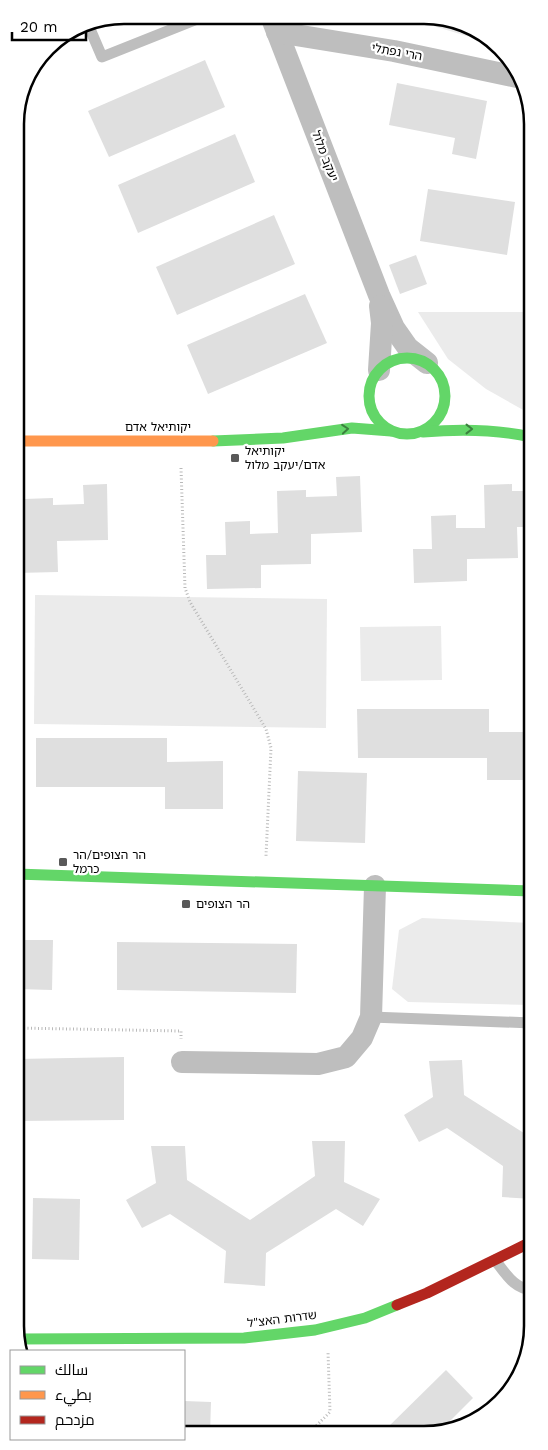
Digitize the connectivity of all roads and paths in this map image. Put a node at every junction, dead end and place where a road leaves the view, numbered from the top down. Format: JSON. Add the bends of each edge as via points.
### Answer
{"nodes":[{"id":1,"x":185,"y":24,"type":"edge"},
{"id":2,"x":274,"y":24,"type":"edge"},
{"id":3,"x":90,"y":30,"type":"edge"},
{"id":4,"x":511,"y":75,"type":"edge"},
{"id":5,"x":379,"y":295,"type":"junction"},
{"id":6,"x":427,"y":363,"type":"junction"},
{"id":7,"x":375,"y":375,"type":"junction"},
{"id":8,"x":444,"y":383,"type":"junction"},
{"id":9,"x":458,"y":400,"type":"dead end"},
{"id":10,"x":355,"y":403,"type":"dead end"},
{"id":11,"x":484,"y":418,"type":"dead end"},
{"id":12,"x":331,"y":420,"type":"dead end"},
{"id":13,"x":391,"y":431,"type":"junction"},
{"id":14,"x":423,"y":432,"type":"junction"},
{"id":15,"x":516,"y":433,"type":"junction"},
{"id":16,"x":300,"y":435,"type":"junction"},
{"id":17,"x":524,"y":435,"type":"edge"},
{"id":18,"x":24,"y":441,"type":"edge"},
{"id":19,"x":180,"y":441,"type":"junction"},
{"id":20,"x":24,"y":874,"type":"edge"},
{"id":21,"x":265,"y":882,"type":"junction"},
{"id":22,"x":375,"y":886,"type":"junction"},
{"id":23,"x":524,"y":891,"type":"edge"},
{"id":24,"x":371,"y":1017,"type":"junction"},
{"id":25,"x":524,"y":1023,"type":"edge"},
{"id":26,"x":24,"y":1028,"type":"edge"},
{"id":27,"x":182,"y":1062,"type":"joint"},
{"id":28,"x":524,"y":1246,"type":"edge"},
{"id":29,"x":495,"y":1260,"type":"junction"},
{"id":30,"x":524,"y":1289,"type":"edge"},
{"id":31,"x":328,"y":1327,"type":"junction"},
{"id":32,"x":25,"y":1339,"type":"edge"},
{"id":33,"x":316,"y":1426,"type":"edge"}],
"edges":[{"from":1,"to":3,"type":"lane","via":[[102,57]]},
{"from":2,"to":4,"type":"street","name":"הרי נפתלי"},
{"from":2,"to":5,"type":"street","name":"יעקב מלול"},
{"from":5,"to":6,"type":"street","name":"יעקב מלול","via":[[394,328],[408,348]]},
{"from":5,"to":7,"type":"street","name":"יעקב מלול","via":[[382,323]]},
{"from":6,"to":7,"type":"street","via":[[414,358],[391,360]]},
{"from":6,"to":8,"type":"street"},
{"from":7,"to":10,"type":"street"},
{"from":7,"to":13,"type":"street","via":[[368,394],[370,407],[375,418]]},
{"from":8,"to":9,"type":"street"},
{"from":8,"to":14,"type":"street","via":[[444,410],[437,421]]},
{"from":11,"to":15,"type":"street"},
{"from":12,"to":16,"type":"street","name":"יקותיאל אדם"},
{"from":13,"to":14,"type":"street","via":[[410,435]]},
{"from":16,"to":13,"type":"street","name":"יקותיאל אדם","one_way":true,"via":[[352,428]]},
{"from":14,"to":15,"type":"street","one_way":true,"via":[[467,428]]},
{"from":15,"to":17,"type":"street"},
{"from":16,"to":19,"type":"street","name":"יקותיאל אדם","via":[[236,441]]},
{"from":18,"to":19,"type":"street","name":"יקותיאל אדם"},
{"from":19,"to":21,"type":"path","via":[[185,588],[190,602],[266,730],[270,748]]},
{"from":20,"to":21,"type":"street"},
{"from":21,"to":22,"type":"street"},
{"from":22,"to":23,"type":"street"},
{"from":22,"to":24,"type":"street"},
{"from":24,"to":25,"type":"lane"},
{"from":24,"to":27,"type":"street","via":[[362,1038],[346,1057],[318,1064]]},
{"from":26,"to":27,"type":"path","via":[[181,1031]]},
{"from":28,"to":29,"type":"street","name":"שדרות האצ\"ל"},
{"from":29,"to":30,"type":"lane","via":[[514,1285]]},
{"from":29,"to":31,"type":"street","name":"שדרות האצ\"ל","via":[[365,1318]]},
{"from":31,"to":32,"type":"street","name":"שדרות האצ\"ל","via":[[244,1338]]},
{"from":31,"to":33,"type":"path","via":[[330,1412]]}]}
